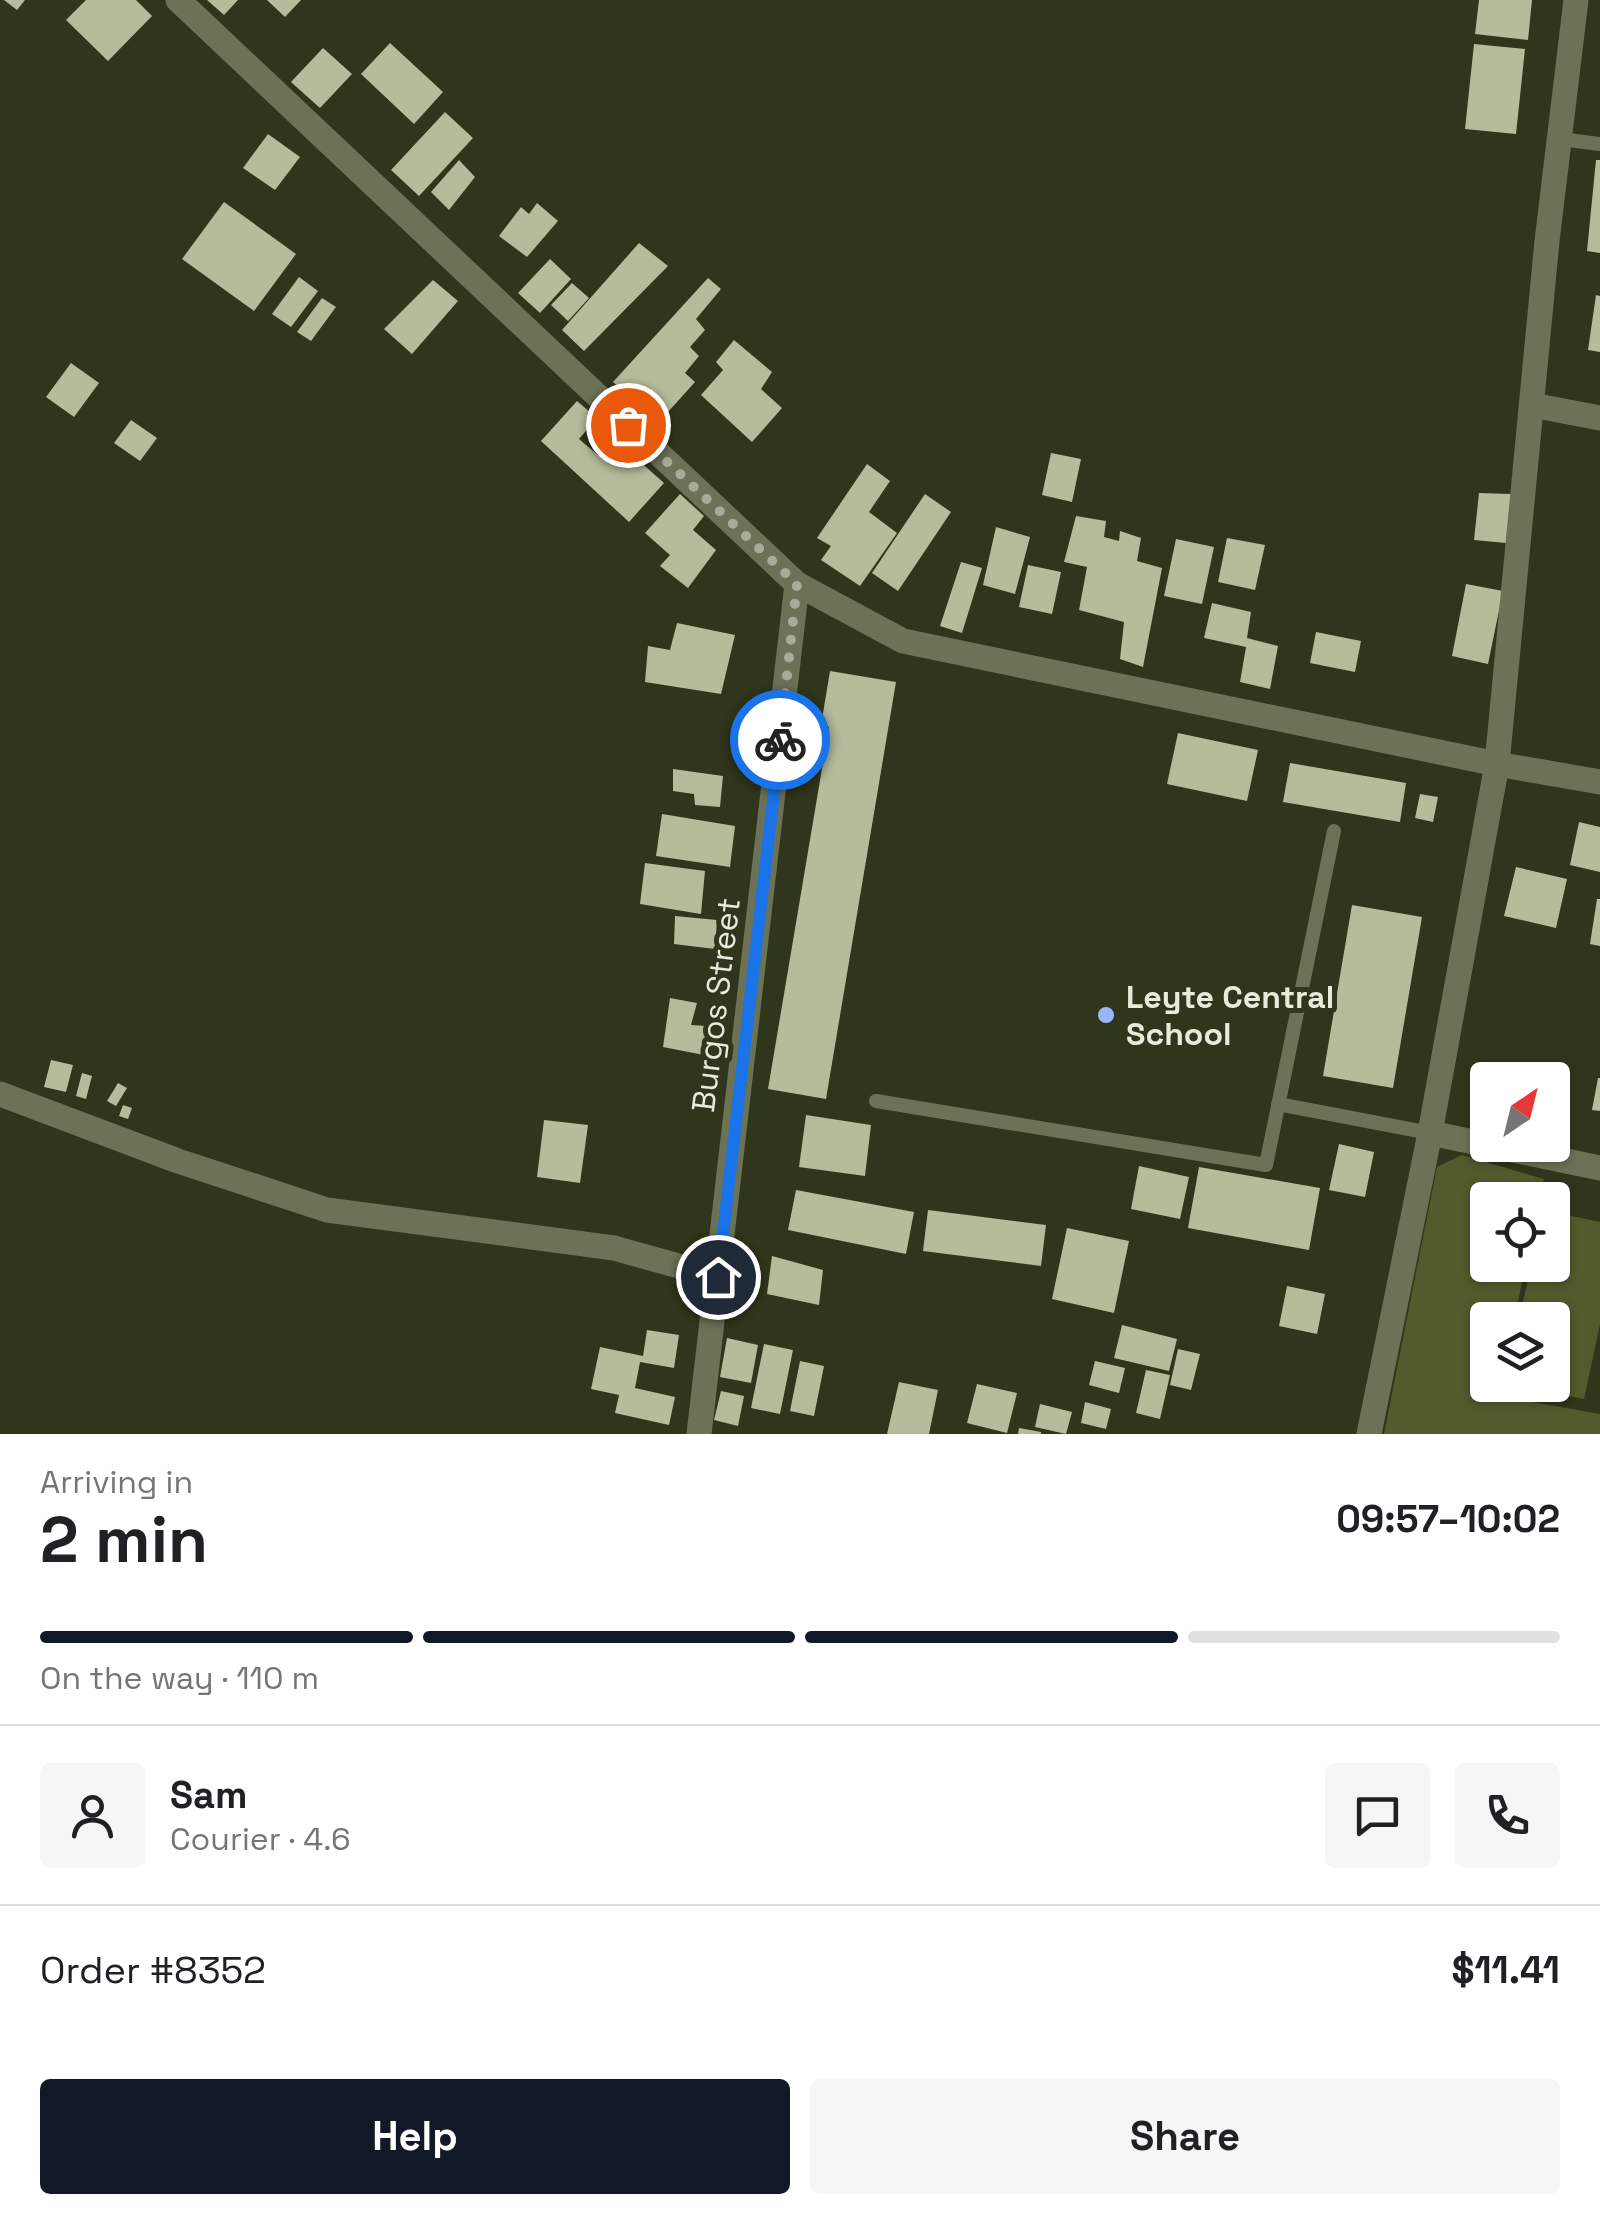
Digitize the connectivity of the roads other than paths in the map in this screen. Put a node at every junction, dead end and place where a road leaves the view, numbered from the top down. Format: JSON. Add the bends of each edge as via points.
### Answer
{"nodes":[{"id":1,"x":178,"y":0,"type":"edge"},
{"id":2,"x":1576,"y":0,"type":"edge"},
{"id":3,"x":1560,"y":139,"type":"junction"},
{"id":4,"x":1600,"y":144,"type":"edge"},
{"id":5,"x":1532,"y":405,"type":"junction"},
{"id":6,"x":1600,"y":418,"type":"edge"},
{"id":7,"x":797,"y":584,"type":"junction"},
{"id":8,"x":1497,"y":764,"type":"junction"},
{"id":9,"x":1600,"y":782,"type":"edge"},
{"id":10,"x":1334,"y":831,"type":"dead end"},
{"id":11,"x":0,"y":1094,"type":"edge"},
{"id":12,"x":876,"y":1101,"type":"dead end"},
{"id":13,"x":1278,"y":1104,"type":"junction"},
{"id":14,"x":1430,"y":1133,"type":"junction"},
{"id":15,"x":1470,"y":1141,"type":"edge"},
{"id":16,"x":1570,"y":1162,"type":"edge"},
{"id":17,"x":1600,"y":1168,"type":"edge"},
{"id":18,"x":718,"y":1277,"type":"junction"},
{"id":19,"x":699,"y":1434,"type":"edge"},
{"id":20,"x":1369,"y":1434,"type":"edge"}],
"edges":[{"from":1,"to":7,"type":"street"},
{"from":2,"to":3,"type":"street"},
{"from":3,"to":4,"type":"lane"},
{"from":3,"to":5,"type":"street"},
{"from":5,"to":6,"type":"street"},
{"from":5,"to":8,"type":"street"},
{"from":7,"to":8,"type":"street","via":[[904,642]]},
{"from":7,"to":18,"type":"street","name":"Burgos Street"},
{"from":8,"to":9,"type":"street"},
{"from":8,"to":14,"type":"street"},
{"from":10,"to":13,"type":"lane"},
{"from":11,"to":18,"type":"street","via":[[327,1210],[614,1248]]},
{"from":12,"to":13,"type":"lane","via":[[1266,1164]]},
{"from":13,"to":14,"type":"lane"},
{"from":14,"to":15,"type":"street"},
{"from":14,"to":20,"type":"street"},
{"from":16,"to":17,"type":"street"},
{"from":18,"to":19,"type":"street","name":"Burgos Street"}]}
